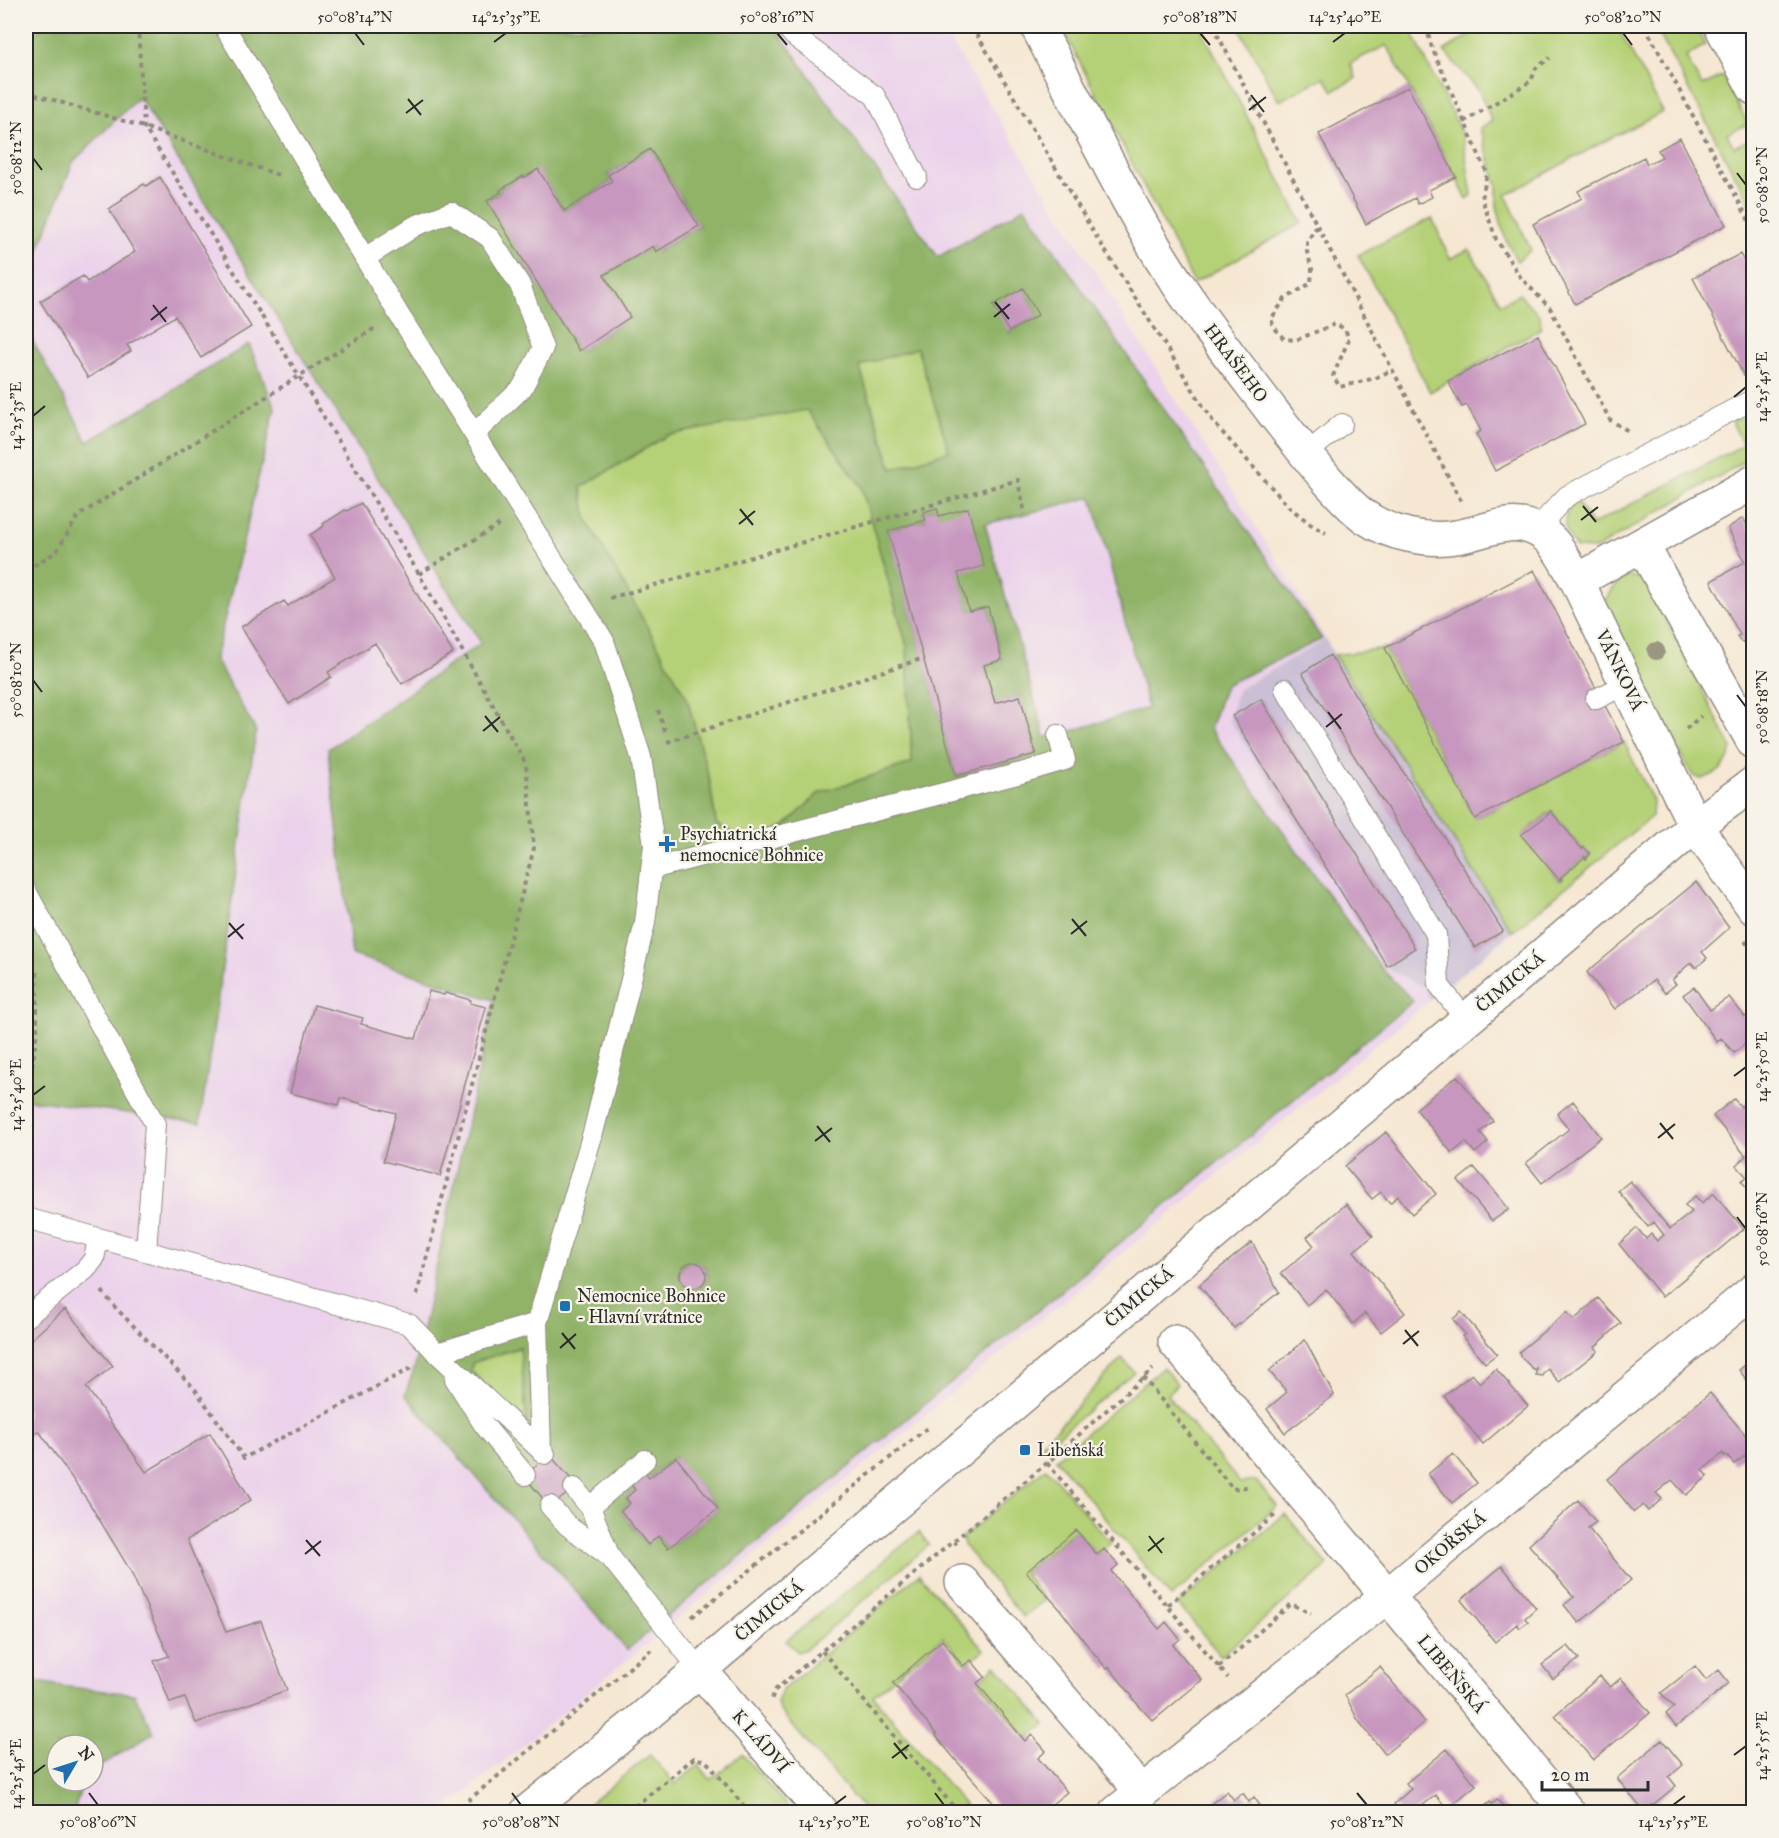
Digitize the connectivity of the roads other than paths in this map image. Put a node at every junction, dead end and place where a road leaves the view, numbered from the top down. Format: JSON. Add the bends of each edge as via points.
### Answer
{"nodes":[{"id":1,"x":224,"y":26,"type":"edge"},
{"id":2,"x":785,"y":26,"type":"edge"},
{"id":3,"x":1037,"y":26,"type":"edge"},
{"id":4,"x":1721,"y":26,"type":"edge"},
{"id":5,"x":1754,"y":88,"type":"edge"},
{"id":6,"x":917,"y":177,"type":"dead end"},
{"id":7,"x":365,"y":258,"type":"junction"},
{"id":8,"x":1754,"y":399,"type":"edge"},
{"id":9,"x":1342,"y":424,"type":"dead end"},
{"id":10,"x":474,"y":434,"type":"junction"},
{"id":11,"x":1305,"y":455,"type":"junction"},
{"id":12,"x":1754,"y":482,"type":"edge"},
{"id":13,"x":1547,"y":537,"type":"junction"},
{"id":14,"x":1642,"y":545,"type":"junction"},
{"id":15,"x":1577,"y":581,"type":"junction"},
{"id":16,"x":1627,"y":684,"type":"junction"},
{"id":17,"x":1285,"y":689,"type":"dead end"},
{"id":18,"x":1596,"y":699,"type":"dead end"},
{"id":19,"x":1058,"y":735,"type":"dead end"},
{"id":20,"x":1754,"y":744,"type":"edge"},
{"id":21,"x":1754,"y":783,"type":"edge"},
{"id":22,"x":1695,"y":825,"type":"junction"},
{"id":23,"x":651,"y":869,"type":"junction"},
{"id":24,"x":26,"y":891,"type":"edge"},
{"id":25,"x":1754,"y":908,"type":"edge"},
{"id":26,"x":1466,"y":1020,"type":"junction"},
{"id":27,"x":26,"y":1218,"type":"edge"},
{"id":28,"x":98,"y":1238,"type":"junction"},
{"id":29,"x":146,"y":1251,"type":"junction"},
{"id":30,"x":1754,"y":1290,"type":"edge"},
{"id":31,"x":26,"y":1317,"type":"edge"},
{"id":32,"x":537,"y":1323,"type":"junction"},
{"id":33,"x":1177,"y":1344,"type":"road end"},
{"id":34,"x":438,"y":1354,"type":"junction"},
{"id":35,"x":645,"y":1460,"type":"dead end"},
{"id":36,"x":525,"y":1475,"type":"dead end"},
{"id":37,"x":574,"y":1488,"type":"dead end"},
{"id":38,"x":550,"y":1506,"type":"dead end"},
{"id":39,"x":590,"y":1507,"type":"junction"},
{"id":40,"x":610,"y":1557,"type":"junction"},
{"id":41,"x":962,"y":1582,"type":"dead end"},
{"id":42,"x":1387,"y":1596,"type":"junction"},
{"id":43,"x":700,"y":1670,"type":"junction"},
{"id":44,"x":1142,"y":1792,"type":"junction"},
{"id":45,"x":527,"y":1812,"type":"edge"},
{"id":46,"x":822,"y":1812,"type":"edge"},
{"id":47,"x":1117,"y":1812,"type":"edge"},
{"id":48,"x":1568,"y":1812,"type":"edge"}],
"edges":[{"from":1,"to":7,"type":"lane"},
{"from":2,"to":6,"type":"lane","via":[[874,96]]},
{"from":3,"to":11,"type":"street","name":"HRAŠEHO","via":[[1148,235],[1205,323]]},
{"from":4,"to":5,"type":"street"},
{"from":7,"to":10,"type":"lane"},
{"from":7,"to":10,"type":"lane","via":[[415,226],[451,212],[490,238],[520,285],[543,348],[522,388]]},
{"from":8,"to":13,"type":"lane","via":[[1567,496],[1548,516]]},
{"from":9,"to":11,"type":"lane"},
{"from":10,"to":23,"type":"lane","via":[[604,641],[641,757],[654,845]]},
{"from":11,"to":13,"type":"street","name":"HRAŠEHO","via":[[1346,501],[1386,528],[1410,535],[1454,538],[1514,524]]},
{"from":12,"to":14,"type":"street"},
{"from":13,"to":15,"type":"street","name":"VÁNKOVÁ"},
{"from":14,"to":15,"type":"street"},
{"from":14,"to":20,"type":"street"},
{"from":15,"to":16,"type":"street","name":"VÁNKOVÁ"},
{"from":16,"to":18,"type":"lane"},
{"from":16,"to":22,"type":"street","name":"VÁNKOVÁ"},
{"from":17,"to":26,"type":"lane","via":[[1436,934],[1439,985]]},
{"from":19,"to":23,"type":"lane","via":[[1065,760]]},
{"from":21,"to":22,"type":"street","name":"ČIMICKÁ"},
{"from":22,"to":25,"type":"street","name":"VÁNKOVÁ"},
{"from":22,"to":26,"type":"street","name":"ČIMICKÁ"},
{"from":23,"to":32,"type":"lane","via":[[645,923],[594,1129]]},
{"from":24,"to":29,"type":"lane","via":[[155,1124]]},
{"from":26,"to":43,"type":"street","name":"ČIMICKÁ"},
{"from":27,"to":28,"type":"lane"},
{"from":28,"to":29,"type":"lane"},
{"from":28,"to":31,"type":"lane","via":[[94,1259],[85,1270]]},
{"from":29,"to":34,"type":"lane","via":[[409,1324]]},
{"from":30,"to":42,"type":"street","name":"OKOŘSKÁ"},
{"from":32,"to":34,"type":"lane"},
{"from":32,"to":34,"type":"lane","via":[[544,1453]]},
{"from":33,"to":42,"type":"street","name":"LIBEŇSKÁ"},
{"from":34,"to":36,"type":"lane","via":[[484,1425]]},
{"from":35,"to":39,"type":"lane"},
{"from":37,"to":39,"type":"lane"},
{"from":38,"to":40,"type":"lane","via":[[568,1526]]},
{"from":39,"to":40,"type":"lane"},
{"from":40,"to":43,"type":"lane"},
{"from":41,"to":44,"type":"street"},
{"from":42,"to":44,"type":"street","name":"OKOŘSKÁ"},
{"from":42,"to":48,"type":"street","name":"LIBEŇSKÁ"},
{"from":43,"to":45,"type":"street","name":"ČIMICKÁ"},
{"from":43,"to":46,"type":"street","name":"K LÁDVÍ"},
{"from":44,"to":47,"type":"street","name":"OKOŘSKÁ"}]}
